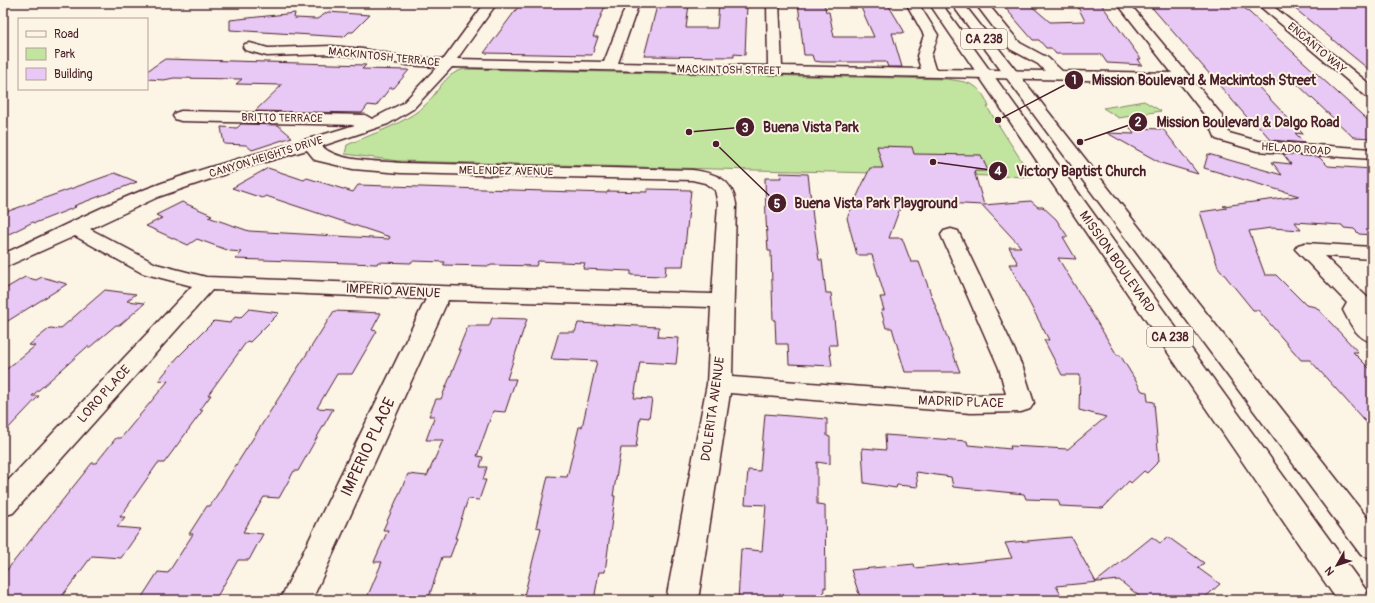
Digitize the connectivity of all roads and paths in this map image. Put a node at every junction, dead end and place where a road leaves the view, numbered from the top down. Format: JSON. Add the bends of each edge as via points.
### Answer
{"nodes":[{"id":1,"x":491,"y":3,"type":"edge"},
{"id":2,"x":633,"y":3,"type":"edge"},
{"id":3,"x":773,"y":3,"type":"edge"},
{"id":4,"x":912,"y":3,"type":"edge"},
{"id":5,"x":935,"y":3,"type":"edge"},
{"id":6,"x":957,"y":3,"type":"edge"},
{"id":7,"x":980,"y":3,"type":"edge"},
{"id":8,"x":1123,"y":3,"type":"edge"},
{"id":9,"x":1262,"y":3,"type":"edge"},
{"id":10,"x":250,"y":47,"type":"dead end"},
{"id":11,"x":447,"y":64,"type":"junction"},
{"id":12,"x":609,"y":67,"type":"junction"},
{"id":13,"x":774,"y":71,"type":"junction"},
{"id":14,"x":1011,"y":73,"type":"junction"},
{"id":15,"x":930,"y":74,"type":"junction"},
{"id":16,"x":985,"y":75,"type":"junction"},
{"id":17,"x":1058,"y":75,"type":"junction"},
{"id":18,"x":1183,"y":78,"type":"junction"},
{"id":19,"x":1372,"y":94,"type":"edge"},
{"id":20,"x":181,"y":116,"type":"dead end"},
{"id":21,"x":382,"y":121,"type":"junction"},
{"id":22,"x":311,"y":144,"type":"junction"},
{"id":23,"x":1372,"y":154,"type":"edge"},
{"id":24,"x":707,"y":178,"type":"joint"},
{"id":25,"x":74,"y":228,"type":"junction"},
{"id":26,"x":951,"y":235,"type":"dead end"},
{"id":27,"x":1372,"y":253,"type":"edge"},
{"id":28,"x":3,"y":262,"type":"edge"},
{"id":29,"x":206,"y":283,"type":"junction"},
{"id":30,"x":440,"y":293,"type":"junction"},
{"id":31,"x":724,"y":301,"type":"junction"},
{"id":32,"x":1365,"y":305,"type":"edge"},
{"id":33,"x":1372,"y":335,"type":"edge"},
{"id":34,"x":719,"y":384,"type":"junction"},
{"id":35,"x":3,"y":505,"type":"edge"},
{"id":36,"x":1372,"y":546,"type":"edge"},
{"id":37,"x":296,"y":600,"type":"edge"},
{"id":38,"x":682,"y":600,"type":"edge"},
{"id":39,"x":1354,"y":600,"type":"edge"}],
"edges":[{"from":1,"to":11,"type":"street","name":"CANYON HEIGHTS DRIVE"},
{"from":2,"to":12,"type":"street"},
{"from":3,"to":13,"type":"street"},
{"from":4,"to":15,"type":"street","via":[[931,34],[924,56]]},
{"from":5,"to":16,"type":"street","name":"MISSION BOULEVARD","number":"CA 238"},
{"from":6,"to":14,"type":"street","name":"MISSION BOULEVARD","number":"CA 238"},
{"from":7,"to":17,"type":"street","via":[[1014,46],[1043,61]]},
{"from":8,"to":18,"type":"street"},
{"from":9,"to":19,"type":"street","name":"ENCANTO WAY"},
{"from":10,"to":11,"type":"street","name":"MACKINTOSH TERRACE","via":[[267,52],[332,50]]},
{"from":11,"to":12,"type":"street","name":"MACKINTOSH STREET"},
{"from":11,"to":21,"type":"street","name":"CANYON HEIGHTS DRIVE","via":[[408,106]]},
{"from":12,"to":13,"type":"street","name":"MACKINTOSH STREET"},
{"from":13,"to":15,"type":"street","name":"MACKINTOSH STREET"},
{"from":14,"to":16,"type":"street","name":"MACKINTOSH STREET"},
{"from":14,"to":17,"type":"street","name":"MACKINTOSH STREET"},
{"from":14,"to":36,"type":"street","name":"MISSION BOULEVARD","number":"CA 238"},
{"from":15,"to":16,"type":"street","name":"MACKINTOSH STREET"},
{"from":16,"to":39,"type":"street","name":"MISSION BOULEVARD","number":"CA 238"},
{"from":17,"to":18,"type":"street","name":"MACKINTOSH STREET"},
{"from":18,"to":23,"type":"street","name":"HELADO ROAD","via":[[1215,117],[1222,136],[1257,146]]},
{"from":20,"to":21,"type":"street","name":"BRITTO TERRACE"},
{"from":21,"to":22,"type":"street","name":"CANYON HEIGHTS DRIVE"},
{"from":22,"to":24,"type":"street","name":"MELENDEZ AVENUE","via":[[321,156],[353,164],[686,175]]},
{"from":22,"to":25,"type":"street","name":"CANYON HEIGHTS DRIVE","via":[[231,166],[152,193]]},
{"from":24,"to":31,"type":"street","name":"DOLERITA AVENUE","via":[[720,184],[726,196]]},
{"from":25,"to":28,"type":"street","name":"CANYON HEIGHTS DRIVE"},
{"from":25,"to":29,"type":"street","name":"IMPERIO AVENUE","via":[[149,268]]},
{"from":26,"to":34,"type":"street","name":"MADRID PLACE","via":[[1011,368],[1021,403],[971,404]]},
{"from":27,"to":32,"type":"street","via":[[1305,249]]},
{"from":29,"to":30,"type":"street","name":"IMPERIO AVENUE"},
{"from":29,"to":35,"type":"street","name":"LORO PLACE"},
{"from":30,"to":31,"type":"street","name":"IMPERIO AVENUE"},
{"from":30,"to":37,"type":"street","name":"IMPERIO PLACE"},
{"from":31,"to":34,"type":"street","name":"DOLERITA AVENUE"},
{"from":32,"to":33,"type":"street","via":[[1354,310]]},
{"from":34,"to":38,"type":"street","name":"DOLERITA AVENUE"}]}
